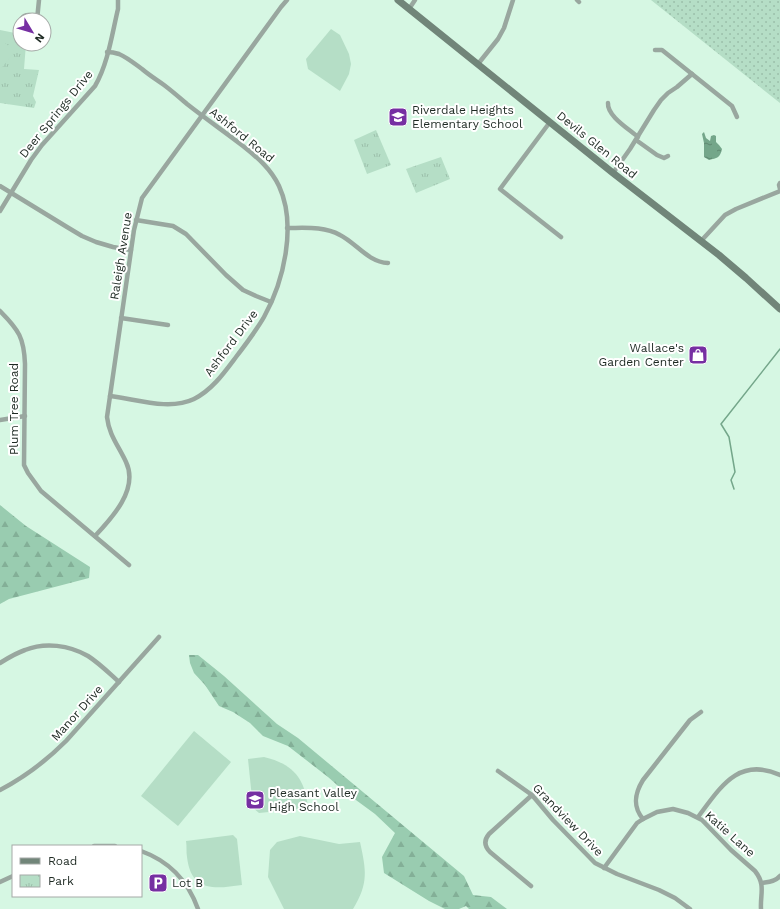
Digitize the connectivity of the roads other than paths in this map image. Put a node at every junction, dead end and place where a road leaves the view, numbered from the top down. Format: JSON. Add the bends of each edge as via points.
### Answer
{"nodes":[{"id":1,"x":39,"y":0,"type":"edge"},
{"id":2,"x":118,"y":0,"type":"edge"},
{"id":3,"x":285,"y":0,"type":"edge"},
{"id":4,"x":398,"y":0,"type":"edge"},
{"id":5,"x":415,"y":0,"type":"edge"},
{"id":6,"x":513,"y":0,"type":"edge"},
{"id":7,"x":409,"y":9,"type":"junction"},
{"id":8,"x":38,"y":12,"type":"edge"},
{"id":9,"x":654,"y":50,"type":"dead end"},
{"id":10,"x":108,"y":52,"type":"junction"},
{"id":11,"x":478,"y":64,"type":"junction"},
{"id":12,"x":692,"y":74,"type":"junction"},
{"id":13,"x":608,"y":103,"type":"dead end"},
{"id":14,"x":202,"y":116,"type":"junction"},
{"id":15,"x":737,"y":117,"type":"dead end"},
{"id":16,"x":550,"y":122,"type":"junction"},
{"id":17,"x":637,"y":138,"type":"junction"},
{"id":18,"x":668,"y":156,"type":"dead end"},
{"id":19,"x":613,"y":172,"type":"junction"},
{"id":20,"x":780,"y":184,"type":"edge"},
{"id":21,"x":0,"y":186,"type":"edge"},
{"id":22,"x":780,"y":190,"type":"edge"},
{"id":23,"x":11,"y":192,"type":"junction"},
{"id":24,"x":0,"y":211,"type":"edge"},
{"id":25,"x":136,"y":220,"type":"junction"},
{"id":26,"x":287,"y":228,"type":"junction"},
{"id":27,"x":561,"y":237,"type":"dead end"},
{"id":28,"x":701,"y":241,"type":"junction"},
{"id":29,"x":131,"y":250,"type":"junction"},
{"id":30,"x":388,"y":263,"type":"dead end"},
{"id":31,"x":271,"y":302,"type":"junction"},
{"id":32,"x":780,"y":309,"type":"edge"},
{"id":33,"x":0,"y":311,"type":"edge"},
{"id":34,"x":121,"y":318,"type":"junction"},
{"id":35,"x":168,"y":325,"type":"dead end"},
{"id":36,"x":110,"y":396,"type":"junction"},
{"id":37,"x":25,"y":416,"type":"junction"},
{"id":38,"x":0,"y":420,"type":"edge"},
{"id":39,"x":95,"y":536,"type":"junction"},
{"id":40,"x":129,"y":565,"type":"dead end"},
{"id":41,"x":159,"y":637,"type":"dead end"},
{"id":42,"x":0,"y":663,"type":"edge"},
{"id":43,"x":119,"y":682,"type":"junction"},
{"id":44,"x":701,"y":712,"type":"dead end"},
{"id":45,"x":498,"y":771,"type":"dead end"},
{"id":46,"x":780,"y":775,"type":"edge"},
{"id":47,"x":0,"y":790,"type":"edge"},
{"id":48,"x":532,"y":795,"type":"junction"},
{"id":49,"x":698,"y":818,"type":"junction"},
{"id":50,"x":643,"y":819,"type":"junction"},
{"id":51,"x":142,"y":851,"type":"edge"},
{"id":52,"x":604,"y":868,"type":"junction"},
{"id":53,"x":12,"y":876,"type":"edge"},
{"id":54,"x":780,"y":876,"type":"edge"},
{"id":55,"x":0,"y":882,"type":"edge"},
{"id":56,"x":762,"y":883,"type":"junction"},
{"id":57,"x":532,"y":886,"type":"dead end"},
{"id":58,"x":198,"y":909,"type":"edge"},
{"id":59,"x":690,"y":909,"type":"edge"},
{"id":60,"x":761,"y":909,"type":"edge"}],
"edges":[{"from":1,"to":8,"type":"street"},
{"from":2,"to":10,"type":"street","name":"Deer Springs Drive"},
{"from":3,"to":14,"type":"street","name":"Raleigh Avenue"},
{"from":4,"to":7,"type":"main road","name":"Devils Glen Road"},
{"from":5,"to":7,"type":"street"},
{"from":6,"to":11,"type":"street","via":[[498,39]]},
{"from":7,"to":11,"type":"main road","name":"Devils Glen Road"},
{"from":9,"to":12,"type":"street","via":[[662,50]]},
{"from":10,"to":14,"type":"street","name":"Ashford Road","via":[[119,54],[129,60]]},
{"from":10,"to":23,"type":"street","name":"Deer Springs Drive","via":[[95,86],[42,145]]},
{"from":11,"to":16,"type":"main road","name":"Devils Glen Road"},
{"from":12,"to":15,"type":"street","via":[[732,106]]},
{"from":12,"to":17,"type":"street","via":[[661,100]]},
{"from":13,"to":17,"type":"street","via":[[614,117]]},
{"from":14,"to":25,"type":"street","name":"Raleigh Avenue","via":[[142,198]]},
{"from":14,"to":26,"type":"street","name":"Ashford Road","via":[[232,137],[271,172],[285,203]]},
{"from":16,"to":19,"type":"main road","name":"Devils Glen Road"},
{"from":16,"to":27,"type":"street","via":[[500,189]]},
{"from":17,"to":18,"type":"street","via":[[658,155],[664,158]]},
{"from":17,"to":19,"type":"street"},
{"from":19,"to":28,"type":"main road","name":"Devils Glen Road"},
{"from":20,"to":22,"type":"street"},
{"from":21,"to":23,"type":"street"},
{"from":22,"to":28,"type":"street","via":[[725,215]]},
{"from":23,"to":24,"type":"street","name":"Deer Springs Drive"},
{"from":23,"to":29,"type":"street","via":[[82,236]]},
{"from":25,"to":29,"type":"street","name":"Raleigh Avenue"},
{"from":25,"to":31,"type":"street","via":[[173,226],[186,234],[243,290]]},
{"from":26,"to":30,"type":"street","via":[[333,231],[368,256]]},
{"from":26,"to":31,"type":"street","name":"Ashford Road","via":[[288,241]]},
{"from":28,"to":32,"type":"main road","name":"Devils Glen Road"},
{"from":29,"to":34,"type":"street","name":"Raleigh Avenue"},
{"from":31,"to":36,"type":"street","name":"Ashford Drive","via":[[256,330],[218,380],[193,399],[176,404]]},
{"from":33,"to":37,"type":"street","name":"Plum Tree Road","via":[[17,329],[24,349]]},
{"from":34,"to":35,"type":"street"},
{"from":34,"to":36,"type":"street","name":"Raleigh Avenue"},
{"from":36,"to":39,"type":"street","name":"Raleigh Avenue","via":[[108,426],[126,463],[129,480],[120,505]]},
{"from":37,"to":38,"type":"street"},
{"from":37,"to":39,"type":"street","name":"Plum Tree Road","via":[[24,465],[28,473],[41,491]]},
{"from":39,"to":40,"type":"street","name":"Plum Tree Road"},
{"from":41,"to":43,"type":"street","name":"Manor Drive"},
{"from":42,"to":43,"type":"street","via":[[26,649],[48,645],[60,646],[87,656]]},
{"from":43,"to":47,"type":"street","name":"Manor Drive","via":[[55,753],[33,771]]},
{"from":44,"to":50,"type":"street","via":[[690,720],[639,787],[636,806]]},
{"from":45,"to":48,"type":"street","name":"Grandview Drive"},
{"from":46,"to":49,"type":"street","via":[[758,769],[734,776],[720,788]]},
{"from":48,"to":52,"type":"street","name":"Grandview Drive","via":[[590,859]]},
{"from":48,"to":57,"type":"street","via":[[489,834],[485,842],[490,852]]},
{"from":49,"to":50,"type":"street","name":"Katie Lane","via":[[673,809],[657,812]]},
{"from":49,"to":56,"type":"street","name":"Katie Lane","via":[[755,871]]},
{"from":50,"to":52,"type":"street","name":"Katie Lane","via":[[634,827]]},
{"from":51,"to":58,"type":"street","via":[[165,863],[177,873],[186,884]]},
{"from":52,"to":59,"type":"street","name":"Grandview Drive","via":[[659,890]]},
{"from":53,"to":55,"type":"street"},
{"from":54,"to":56,"type":"street","via":[[774,881]]},
{"from":56,"to":60,"type":"street"}]}
